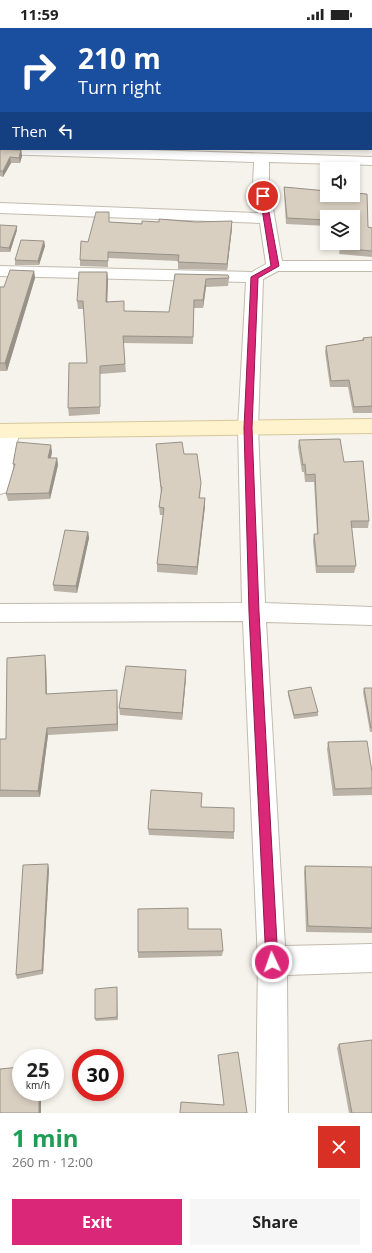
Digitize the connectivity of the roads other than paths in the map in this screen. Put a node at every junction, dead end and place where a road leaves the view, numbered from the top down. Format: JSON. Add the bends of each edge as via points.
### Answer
{"nodes":[{"id":1,"x":0,"y":150,"type":"edge"},
{"id":2,"x":274,"y":155,"type":"edge"},
{"id":3,"x":372,"y":161,"type":"edge"},
{"id":4,"x":0,"y":208,"type":"edge"},
{"id":5,"x":266,"y":218,"type":"junction"},
{"id":6,"x":275,"y":266,"type":"junction"},
{"id":7,"x":372,"y":266,"type":"edge"},
{"id":8,"x":0,"y":271,"type":"edge"},
{"id":9,"x":255,"y":277,"type":"junction"},
{"id":10,"x":372,"y":426,"type":"edge"},
{"id":11,"x":248,"y":428,"type":"junction"},
{"id":12,"x":4,"y":432,"type":"edge"},
{"id":13,"x":0,"y":486,"type":"edge"},
{"id":14,"x":254,"y":612,"type":"junction"},
{"id":15,"x":0,"y":613,"type":"edge"},
{"id":16,"x":372,"y":616,"type":"edge"},
{"id":17,"x":372,"y":958,"type":"edge"},
{"id":18,"x":272,"y":962,"type":"junction"},
{"id":19,"x":272,"y":1113,"type":"edge"}],
"edges":[{"from":1,"to":2,"type":"street"},
{"from":2,"to":3,"type":"street"},
{"from":2,"to":5,"type":"street","via":[[261,185]]},
{"from":4,"to":5,"type":"street"},
{"from":5,"to":6,"type":"street"},
{"from":6,"to":7,"type":"street"},
{"from":6,"to":9,"type":"street"},
{"from":8,"to":9,"type":"street"},
{"from":9,"to":11,"type":"street"},
{"from":10,"to":11,"type":"main road"},
{"from":11,"to":12,"type":"main road"},
{"from":11,"to":14,"type":"street"},
{"from":12,"to":13,"type":"street"},
{"from":14,"to":15,"type":"street"},
{"from":14,"to":16,"type":"street"},
{"from":14,"to":18,"type":"street"},
{"from":17,"to":18,"type":"street"},
{"from":18,"to":19,"type":"street"}]}
